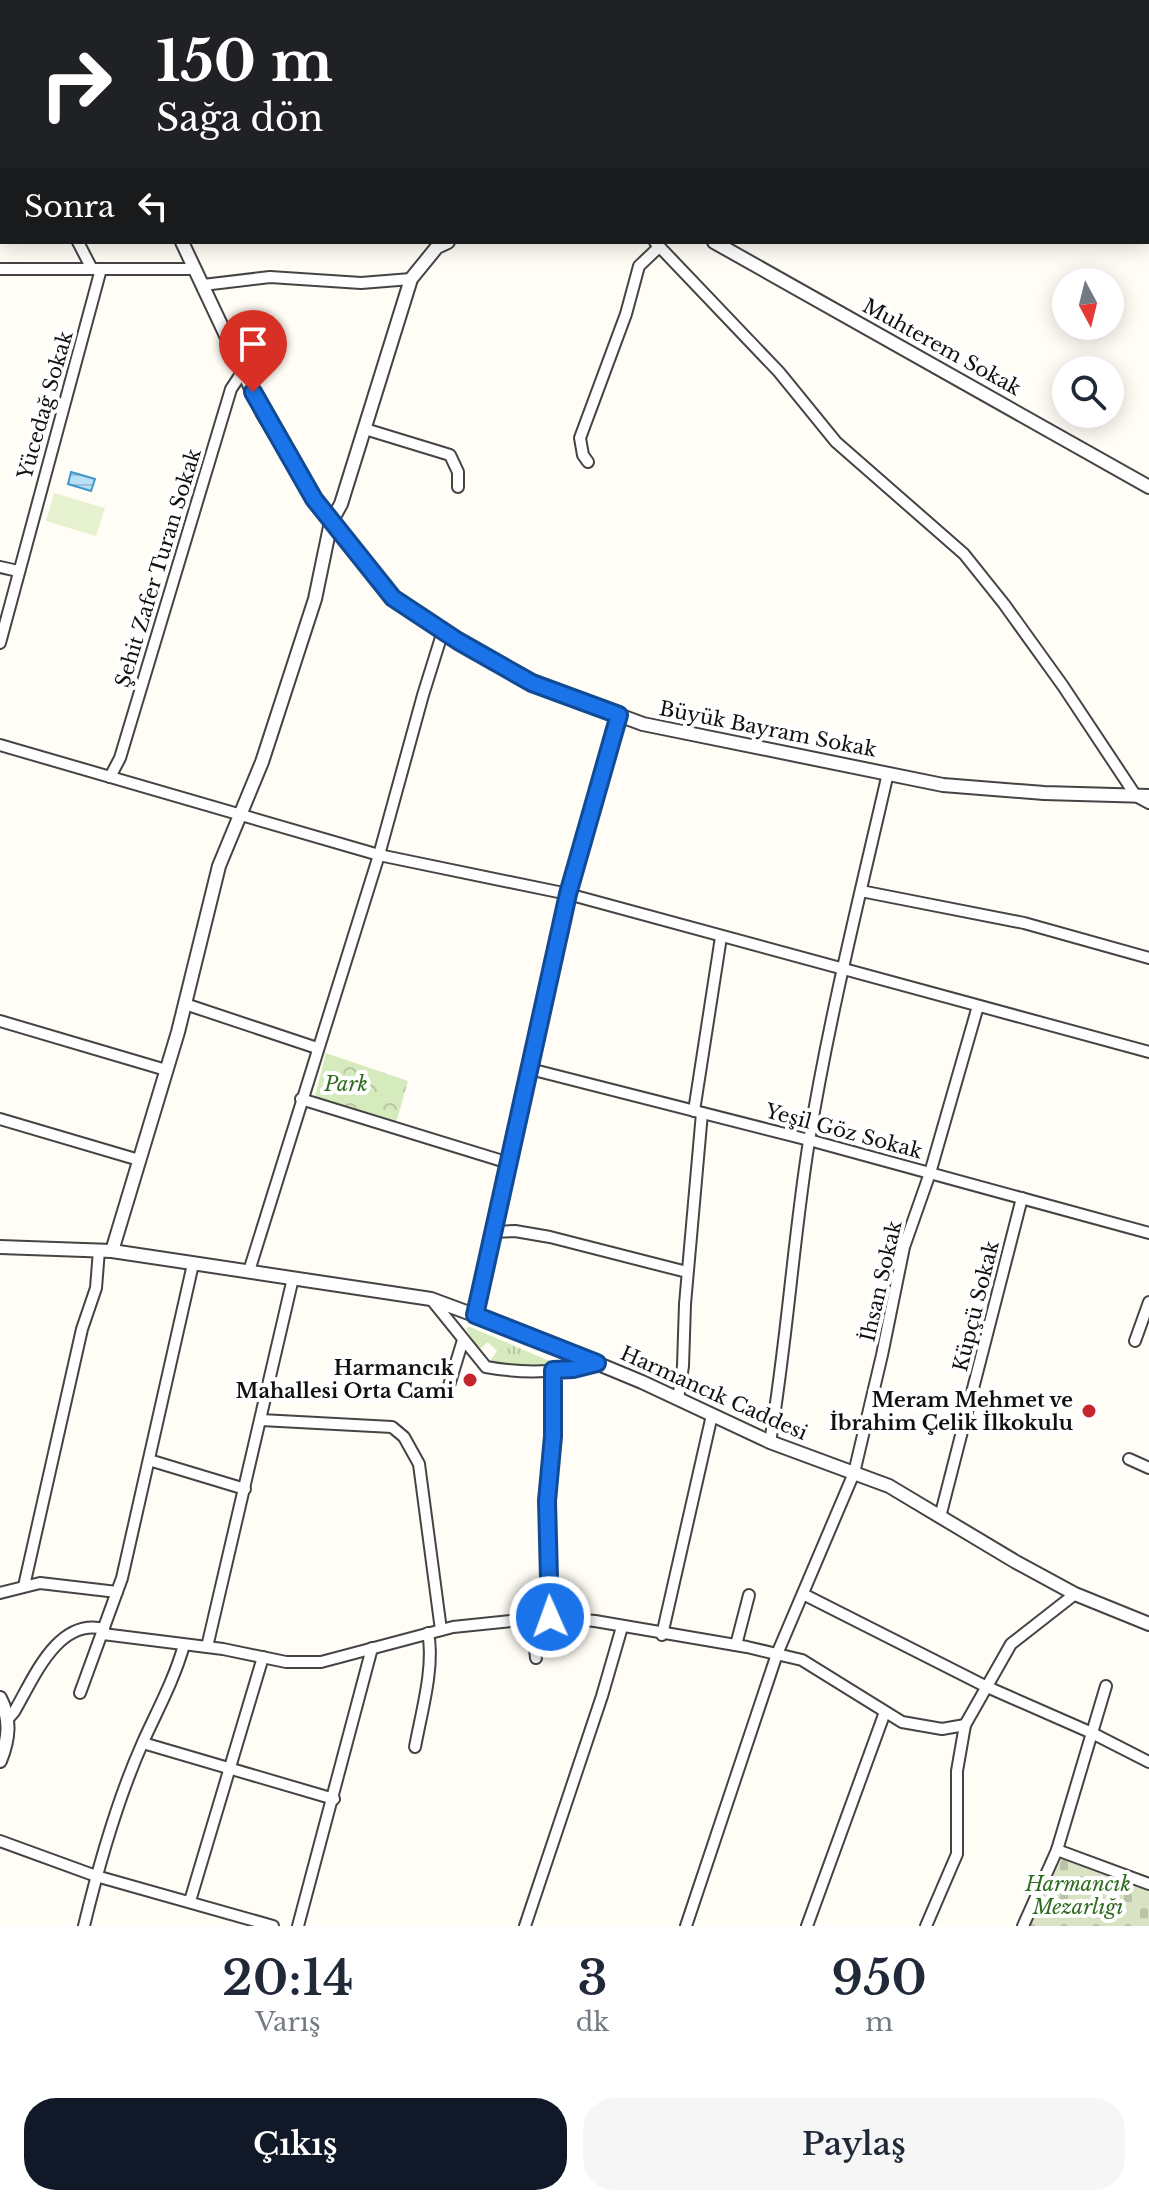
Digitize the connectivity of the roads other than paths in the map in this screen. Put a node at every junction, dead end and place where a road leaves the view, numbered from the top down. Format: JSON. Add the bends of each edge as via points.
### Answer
{"nodes":[{"id":1,"x":79,"y":244,"type":"edge"},
{"id":2,"x":183,"y":244,"type":"edge"},
{"id":3,"x":444,"y":244,"type":"edge"},
{"id":4,"x":718,"y":244,"type":"edge"},
{"id":5,"x":657,"y":245,"type":"edge"},
{"id":6,"x":0,"y":269,"type":"edge"},
{"id":7,"x":97,"y":269,"type":"junction"},
{"id":8,"x":195,"y":269,"type":"junction"},
{"id":9,"x":411,"y":279,"type":"junction"},
{"id":10,"x":203,"y":285,"type":"junction"},
{"id":11,"x":243,"y":371,"type":"junction"},
{"id":12,"x":365,"y":429,"type":"junction"},
{"id":13,"x":588,"y":462,"type":"dead end"},
{"id":14,"x":458,"y":487,"type":"dead end"},
{"id":15,"x":1149,"y":487,"type":"edge"},
{"id":16,"x":331,"y":522,"type":"junction"},
{"id":17,"x":0,"y":567,"type":"edge"},
{"id":18,"x":18,"y":571,"type":"junction"},
{"id":19,"x":443,"y":631,"type":"junction"},
{"id":20,"x":0,"y":643,"type":"edge"},
{"id":21,"x":619,"y":715,"type":"junction"},
{"id":22,"x":0,"y":745,"type":"edge"},
{"id":23,"x":888,"y":773,"type":"junction"},
{"id":24,"x":110,"y":777,"type":"junction"},
{"id":25,"x":1143,"y":796,"type":"edge"},
{"id":26,"x":1149,"y":803,"type":"edge"},
{"id":27,"x":239,"y":814,"type":"junction"},
{"id":28,"x":379,"y":855,"type":"junction"},
{"id":29,"x":861,"y":891,"type":"junction"},
{"id":30,"x":568,"y":894,"type":"junction"},
{"id":31,"x":721,"y":937,"type":"junction"},
{"id":32,"x":1149,"y":958,"type":"edge"},
{"id":33,"x":843,"y":971,"type":"junction"},
{"id":34,"x":185,"y":1004,"type":"junction"},
{"id":35,"x":978,"y":1006,"type":"junction"},
{"id":36,"x":0,"y":1021,"type":"edge"},
{"id":37,"x":317,"y":1048,"type":"junction"},
{"id":38,"x":1149,"y":1052,"type":"edge"},
{"id":39,"x":530,"y":1069,"type":"junction"},
{"id":40,"x":166,"y":1070,"type":"junction"},
{"id":41,"x":301,"y":1099,"type":"junction"},
{"id":42,"x":698,"y":1112,"type":"junction"},
{"id":43,"x":0,"y":1119,"type":"edge"},
{"id":44,"x":809,"y":1140,"type":"junction"},
{"id":45,"x":139,"y":1160,"type":"junction"},
{"id":46,"x":509,"y":1163,"type":"junction"},
{"id":47,"x":930,"y":1173,"type":"junction"},
{"id":48,"x":1022,"y":1198,"type":"junction"},
{"id":49,"x":494,"y":1232,"type":"junction"},
{"id":50,"x":1149,"y":1233,"type":"edge"},
{"id":51,"x":0,"y":1247,"type":"edge"},
{"id":52,"x":106,"y":1251,"type":"junction"},
{"id":53,"x":193,"y":1264,"type":"junction"},
{"id":54,"x":249,"y":1271,"type":"junction"},
{"id":55,"x":687,"y":1272,"type":"junction"},
{"id":56,"x":293,"y":1278,"type":"junction"},
{"id":57,"x":431,"y":1299,"type":"junction"},
{"id":58,"x":1149,"y":1302,"type":"edge"},
{"id":59,"x":475,"y":1315,"type":"junction"},
{"id":60,"x":463,"y":1340,"type":"junction"},
{"id":61,"x":1135,"y":1341,"type":"dead end"},
{"id":62,"x":597,"y":1363,"type":"junction"},
{"id":63,"x":553,"y":1370,"type":"junction"},
{"id":64,"x":447,"y":1392,"type":"dead end"},
{"id":65,"x":678,"y":1399,"type":"junction"},
{"id":66,"x":712,"y":1415,"type":"junction"},
{"id":67,"x":261,"y":1420,"type":"junction"},
{"id":68,"x":770,"y":1442,"type":"junction"},
{"id":69,"x":1129,"y":1459,"type":"dead end"},
{"id":70,"x":149,"y":1460,"type":"junction"},
{"id":71,"x":1149,"y":1468,"type":"edge"},
{"id":72,"x":854,"y":1473,"type":"junction"},
{"id":73,"x":245,"y":1489,"type":"junction"},
{"id":74,"x":940,"y":1517,"type":"junction"},
{"id":75,"x":24,"y":1586,"type":"junction"},
{"id":76,"x":117,"y":1592,"type":"junction"},
{"id":77,"x":0,"y":1593,"type":"edge"},
{"id":78,"x":803,"y":1594,"type":"junction"},
{"id":79,"x":1075,"y":1594,"type":"junction"},
{"id":80,"x":749,"y":1595,"type":"dead end"},
{"id":81,"x":550,"y":1617,"type":"junction"},
{"id":82,"x":532,"y":1619,"type":"junction"},
{"id":83,"x":1149,"y":1624,"type":"edge"},
{"id":84,"x":622,"y":1627,"type":"junction"},
{"id":85,"x":441,"y":1630,"type":"junction"},
{"id":86,"x":104,"y":1632,"type":"junction"},
{"id":87,"x":428,"y":1633,"type":"junction"},
{"id":88,"x":662,"y":1635,"type":"junction"},
{"id":89,"x":184,"y":1645,"type":"junction"},
{"id":90,"x":736,"y":1645,"type":"junction"},
{"id":91,"x":207,"y":1647,"type":"junction"},
{"id":92,"x":372,"y":1648,"type":"junction"},
{"id":93,"x":777,"y":1654,"type":"junction"},
{"id":94,"x":263,"y":1657,"type":"junction"},
{"id":95,"x":536,"y":1658,"type":"dead end"},
{"id":96,"x":985,"y":1686,"type":"junction"},
{"id":97,"x":1106,"y":1686,"type":"dead end"},
{"id":98,"x":80,"y":1693,"type":"dead end"},
{"id":99,"x":0,"y":1698,"type":"edge"},
{"id":100,"x":885,"y":1712,"type":"junction"},
{"id":101,"x":7,"y":1720,"type":"junction"},
{"id":102,"x":965,"y":1725,"type":"junction"},
{"id":103,"x":1092,"y":1733,"type":"junction"},
{"id":104,"x":143,"y":1743,"type":"junction"},
{"id":105,"x":415,"y":1747,"type":"dead end"},
{"id":106,"x":0,"y":1761,"type":"edge"},
{"id":107,"x":1149,"y":1762,"type":"edge"},
{"id":108,"x":231,"y":1767,"type":"junction"},
{"id":109,"x":334,"y":1799,"type":"junction"},
{"id":110,"x":0,"y":1841,"type":"edge"},
{"id":111,"x":1057,"y":1850,"type":"junction"},
{"id":112,"x":96,"y":1876,"type":"junction"},
{"id":113,"x":1149,"y":1884,"type":"edge"},
{"id":114,"x":190,"y":1901,"type":"junction"},
{"id":115,"x":84,"y":1926,"type":"edge"},
{"id":116,"x":273,"y":1926,"type":"edge"},
{"id":117,"x":298,"y":1926,"type":"edge"},
{"id":118,"x":525,"y":1926,"type":"edge"},
{"id":119,"x":686,"y":1926,"type":"edge"},
{"id":120,"x":807,"y":1926,"type":"edge"},
{"id":121,"x":926,"y":1926,"type":"edge"},
{"id":122,"x":1023,"y":1926,"type":"edge"}],
"edges":[{"from":1,"to":7,"type":"street"},
{"from":2,"to":8,"type":"street","name":"Büyük Bayram Sokak"},
{"from":3,"to":9,"type":"street"},
{"from":4,"to":15,"type":"street","name":"Muhterem Sokak"},
{"from":5,"to":13,"type":"street","via":[[639,266],[580,438]]},
{"from":5,"to":25,"type":"street","via":[[779,372],[836,442],[964,554]]},
{"from":6,"to":7,"type":"street"},
{"from":7,"to":8,"type":"street"},
{"from":7,"to":18,"type":"street","name":"Yücedağ Sokak"},
{"from":8,"to":10,"type":"street","name":"Büyük Bayram Sokak"},
{"from":9,"to":10,"type":"street","via":[[361,283],[270,277]]},
{"from":9,"to":12,"type":"street"},
{"from":10,"to":11,"type":"street","name":"Büyük Bayram Sokak"},
{"from":11,"to":16,"type":"street","name":"Büyük Bayram Sokak","via":[[263,414]]},
{"from":11,"to":24,"type":"street","name":"Şehit Zafer Turan Sokak","via":[[231,389]]},
{"from":12,"to":14,"type":"street","via":[[450,455]]},
{"from":12,"to":16,"type":"street"},
{"from":16,"to":19,"type":"street","name":"Büyük Bayram Sokak","via":[[393,598]]},
{"from":16,"to":27,"type":"street","via":[[315,599],[262,762]]},
{"from":17,"to":18,"type":"street"},
{"from":18,"to":20,"type":"street","name":"Yücedağ Sokak"},
{"from":19,"to":21,"type":"street","name":"Büyük Bayram Sokak","via":[[532,683]]},
{"from":19,"to":28,"type":"street"},
{"from":21,"to":23,"type":"street","name":"Büyük Bayram Sokak"},
{"from":21,"to":30,"type":"street"},
{"from":22,"to":24,"type":"street"},
{"from":23,"to":25,"type":"street","name":"Büyük Bayram Sokak","via":[[943,785]]},
{"from":23,"to":29,"type":"street"},
{"from":24,"to":27,"type":"street"},
{"from":25,"to":26,"type":"street"},
{"from":27,"to":28,"type":"street"},
{"from":27,"to":34,"type":"street","via":[[219,866]]},
{"from":28,"to":30,"type":"street"},
{"from":28,"to":37,"type":"street"},
{"from":29,"to":32,"type":"street","via":[[1024,923]]},
{"from":29,"to":33,"type":"street"},
{"from":30,"to":31,"type":"street"},
{"from":30,"to":39,"type":"street"},
{"from":31,"to":33,"type":"street"},
{"from":31,"to":42,"type":"street"},
{"from":33,"to":35,"type":"street"},
{"from":33,"to":44,"type":"street"},
{"from":34,"to":37,"type":"street"},
{"from":34,"to":40,"type":"street"},
{"from":35,"to":38,"type":"street"},
{"from":35,"to":47,"type":"street","name":"İhsan Sokak"},
{"from":36,"to":40,"type":"street"},
{"from":37,"to":41,"type":"street"},
{"from":39,"to":42,"type":"street","name":"Yeşil Göz Sokak"},
{"from":39,"to":46,"type":"street"},
{"from":40,"to":45,"type":"street"},
{"from":41,"to":46,"type":"street"},
{"from":41,"to":54,"type":"street"},
{"from":42,"to":44,"type":"street","name":"Yeşil Göz Sokak"},
{"from":42,"to":55,"type":"street"},
{"from":43,"to":45,"type":"street"},
{"from":44,"to":47,"type":"street","name":"Yeşil Göz Sokak"},
{"from":44,"to":68,"type":"street"},
{"from":45,"to":52,"type":"street"},
{"from":46,"to":49,"type":"street"},
{"from":47,"to":48,"type":"street","name":"Yeşil Göz Sokak"},
{"from":47,"to":72,"type":"street","name":"İhsan Sokak","via":[[904,1247]]},
{"from":48,"to":50,"type":"street","name":"Yeşil Göz Sokak"},
{"from":48,"to":74,"type":"street","name":"Küpçü Sokak"},
{"from":49,"to":55,"type":"street","via":[[550,1237]]},
{"from":49,"to":59,"type":"street"},
{"from":51,"to":52,"type":"street","name":"Harmancık Caddesi"},
{"from":52,"to":53,"type":"street","name":"Harmancık Caddesi"},
{"from":52,"to":75,"type":"street","via":[[82,1329]]},
{"from":53,"to":54,"type":"street","name":"Harmancık Caddesi"},
{"from":53,"to":70,"type":"street"},
{"from":54,"to":56,"type":"street","name":"Harmancık Caddesi"},
{"from":55,"to":65,"type":"street"},
{"from":56,"to":57,"type":"street","name":"Harmancık Caddesi"},
{"from":56,"to":67,"type":"street"},
{"from":57,"to":59,"type":"street","name":"Harmancık Caddesi"},
{"from":57,"to":60,"type":"street"},
{"from":58,"to":61,"type":"street"},
{"from":59,"to":62,"type":"street","name":"Harmancık Caddesi"},
{"from":60,"to":63,"type":"street","via":[[486,1367]]},
{"from":60,"to":64,"type":"street"},
{"from":62,"to":63,"type":"street"},
{"from":62,"to":65,"type":"street","name":"Harmancık Caddesi"},
{"from":63,"to":81,"type":"street","via":[[547,1501]]},
{"from":65,"to":66,"type":"street","name":"Harmancık Caddesi"},
{"from":66,"to":68,"type":"street","name":"Harmancık Caddesi"},
{"from":66,"to":88,"type":"street"},
{"from":67,"to":73,"type":"street"},
{"from":67,"to":85,"type":"street","via":[[392,1427],[404,1437],[425,1489]]},
{"from":68,"to":72,"type":"street","name":"Harmancık Caddesi"},
{"from":69,"to":71,"type":"street"},
{"from":70,"to":73,"type":"street"},
{"from":70,"to":76,"type":"street"},
{"from":72,"to":74,"type":"street","name":"Harmancık Caddesi","via":[[889,1486]]},
{"from":72,"to":78,"type":"street","name":"İhsan Sokak"},
{"from":73,"to":91,"type":"street"},
{"from":74,"to":79,"type":"street","name":"Harmancık Caddesi"},
{"from":75,"to":76,"type":"street","via":[[40,1583]]},
{"from":75,"to":77,"type":"street"},
{"from":76,"to":86,"type":"street"},
{"from":78,"to":93,"type":"street","name":"İhsan Sokak"},
{"from":78,"to":96,"type":"street"},
{"from":79,"to":83,"type":"street","name":"Harmancık Caddesi"},
{"from":79,"to":96,"type":"street","via":[[1011,1644]]},
{"from":80,"to":90,"type":"street"},
{"from":81,"to":82,"type":"street"},
{"from":81,"to":84,"type":"street"},
{"from":82,"to":85,"type":"street"},
{"from":82,"to":95,"type":"street"},
{"from":84,"to":88,"type":"street"},
{"from":84,"to":118,"type":"street"},
{"from":85,"to":87,"type":"street"},
{"from":86,"to":89,"type":"street"},
{"from":86,"to":98,"type":"street"},
{"from":86,"to":101,"type":"street","via":[[93,1626],[55,1644]]},
{"from":87,"to":92,"type":"street"},
{"from":87,"to":105,"type":"street","via":[[429,1663]]},
{"from":88,"to":90,"type":"street"},
{"from":89,"to":91,"type":"street"},
{"from":89,"to":104,"type":"street","via":[[175,1679]]},
{"from":90,"to":93,"type":"street"},
{"from":91,"to":94,"type":"street"},
{"from":92,"to":94,"type":"street","via":[[321,1662]]},
{"from":92,"to":109,"type":"street"},
{"from":93,"to":100,"type":"street","via":[[802,1660]]},
{"from":93,"to":119,"type":"street","name":"İhsan Sokak"},
{"from":94,"to":108,"type":"street"},
{"from":96,"to":102,"type":"street"},
{"from":96,"to":103,"type":"street"},
{"from":97,"to":103,"type":"street"},
{"from":99,"to":101,"type":"street"},
{"from":100,"to":102,"type":"street","via":[[902,1722],[942,1729]]},
{"from":100,"to":120,"type":"street"},
{"from":101,"to":106,"type":"street","via":[[9,1740]]},
{"from":102,"to":121,"type":"street","via":[[957,1771],[957,1854]]},
{"from":103,"to":107,"type":"street"},
{"from":103,"to":111,"type":"street"},
{"from":104,"to":108,"type":"street"},
{"from":104,"to":112,"type":"street"},
{"from":108,"to":109,"type":"street"},
{"from":108,"to":114,"type":"street"},
{"from":109,"to":117,"type":"street"},
{"from":110,"to":112,"type":"street"},
{"from":111,"to":113,"type":"street"},
{"from":111,"to":122,"type":"street"},
{"from":112,"to":114,"type":"street"},
{"from":112,"to":115,"type":"street"},
{"from":114,"to":116,"type":"street"}]}
